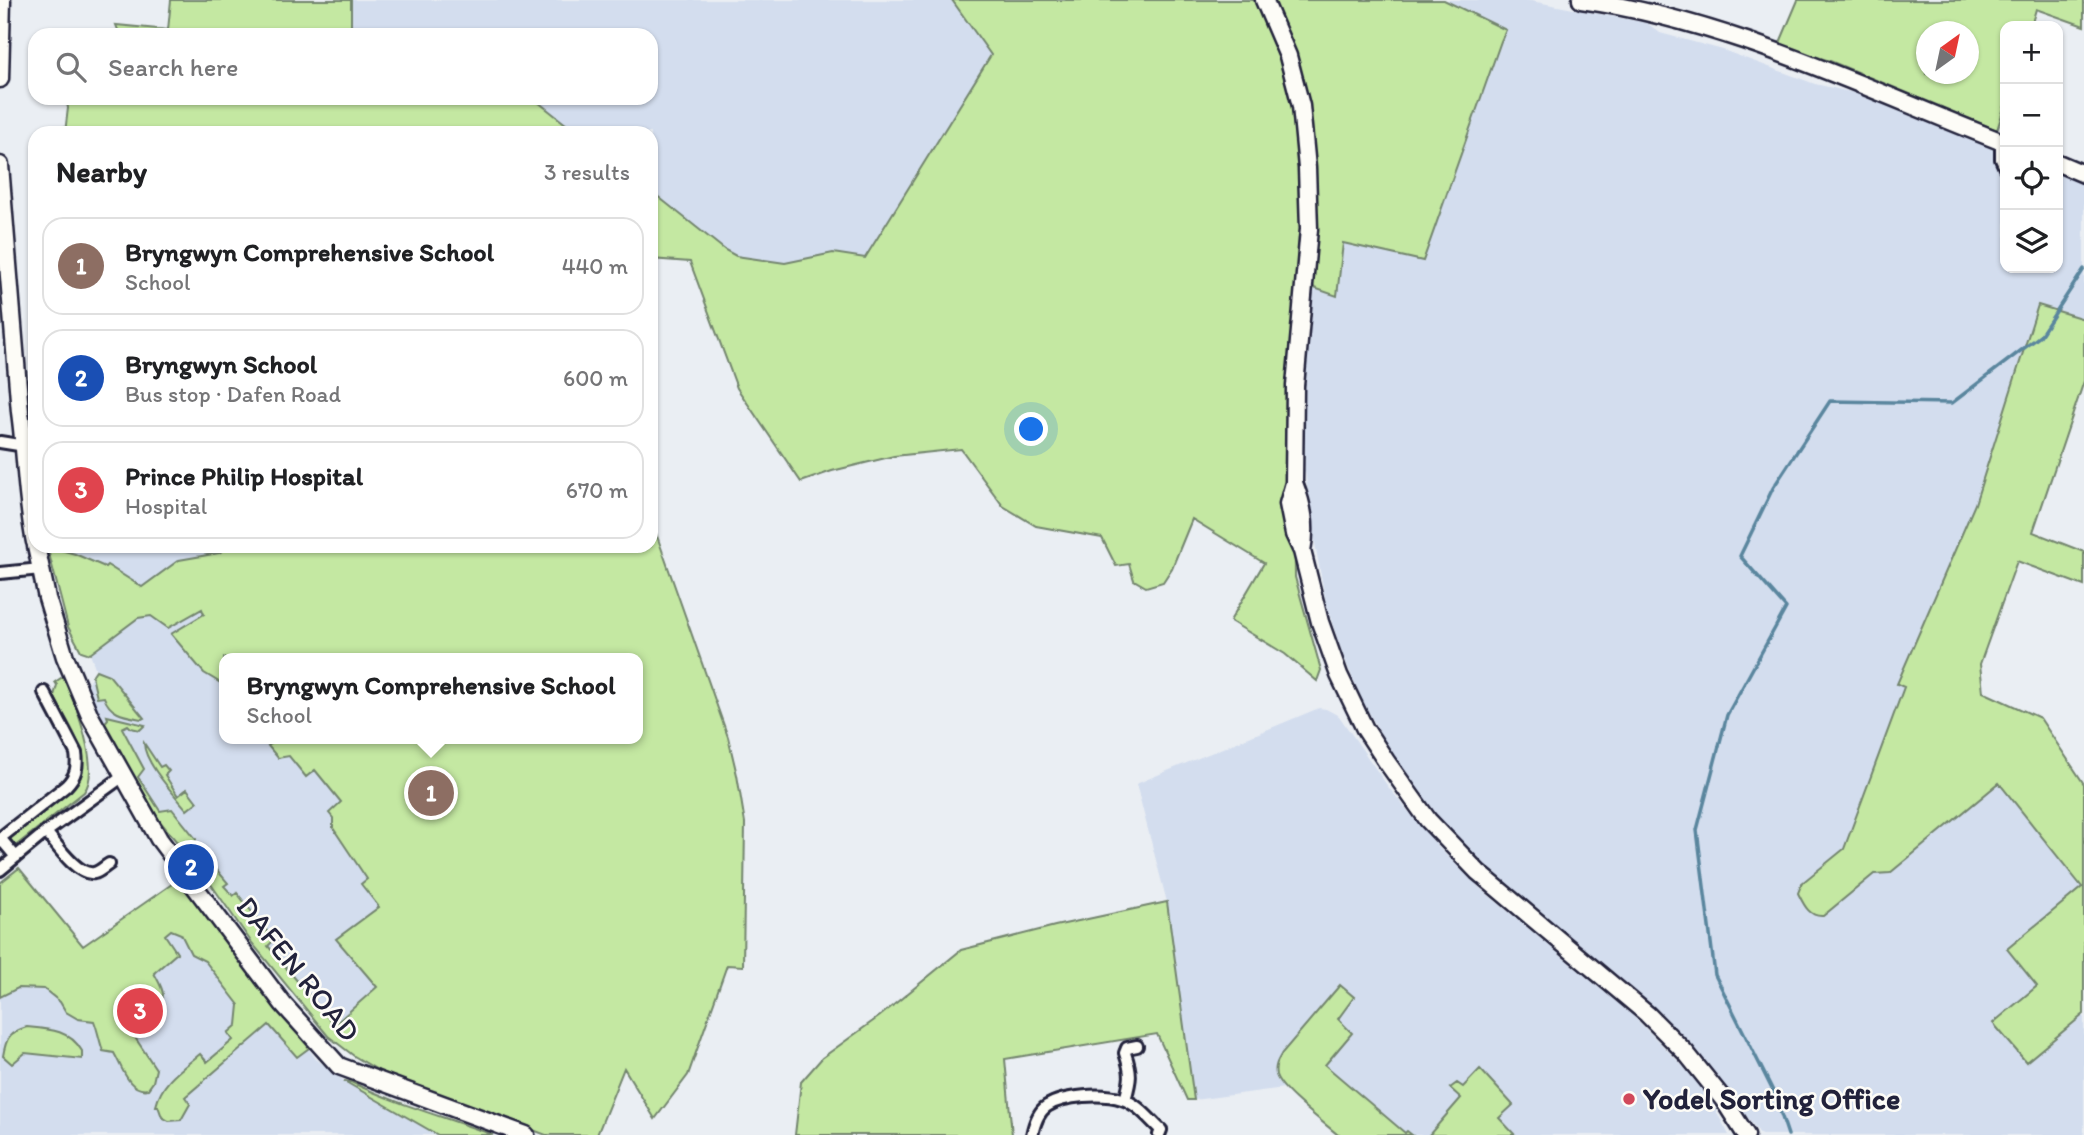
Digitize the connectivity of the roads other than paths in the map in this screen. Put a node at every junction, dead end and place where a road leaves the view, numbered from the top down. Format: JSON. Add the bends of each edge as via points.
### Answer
{"nodes":[{"id":1,"x":2,"y":0,"type":"edge"},
{"id":2,"x":1264,"y":0,"type":"edge"},
{"id":3,"x":1581,"y":0,"type":"edge"},
{"id":4,"x":1630,"y":5,"type":"edge"},
{"id":5,"x":0,"y":79,"type":"edge"},
{"id":6,"x":2000,"y":141,"type":"edge"},
{"id":7,"x":2063,"y":165,"type":"edge"},
{"id":8,"x":0,"y":166,"type":"edge"},
{"id":9,"x":2084,"y":174,"type":"edge"},
{"id":10,"x":4,"y":257,"type":"edge"},
{"id":11,"x":0,"y":442,"type":"edge"},
{"id":12,"x":25,"y":446,"type":"junction"},
{"id":13,"x":28,"y":496,"type":"edge"},
{"id":14,"x":37,"y":553,"type":"edge"},
{"id":15,"x":41,"y":569,"type":"junction"},
{"id":16,"x":0,"y":573,"type":"edge"},
{"id":17,"x":44,"y":692,"type":"dead end"},
{"id":18,"x":122,"y":777,"type":"junction"},
{"id":19,"x":46,"y":832,"type":"junction"},
{"id":20,"x":0,"y":838,"type":"edge"},
{"id":21,"x":16,"y":857,"type":"junction"},
{"id":22,"x":109,"y":864,"type":"dead end"},
{"id":23,"x":0,"y":870,"type":"edge"},
{"id":24,"x":1137,"y":1045,"type":"dead end"},
{"id":25,"x":1125,"y":1100,"type":"junction"},
{"id":26,"x":526,"y":1135,"type":"edge"},
{"id":27,"x":1032,"y":1135,"type":"edge"},
{"id":28,"x":1159,"y":1135,"type":"edge"},
{"id":29,"x":1746,"y":1135,"type":"edge"}],
"edges":[{"from":1,"to":5,"type":"street"},
{"from":2,"to":29,"type":"street","via":[[1288,56],[1301,106],[1307,168],[1308,229],[1295,386],[1294,483],[1304,515],[1302,551],[1320,622],[1346,691],[1365,729],[1428,820],[1479,872],[1647,1014],[1686,1053]]},
{"from":3,"to":4,"type":"street"},
{"from":4,"to":6,"type":"street","via":[[1793,58]]},
{"from":7,"to":9,"type":"street"},
{"from":8,"to":10,"type":"street","name":"DAFEN ROAD"},
{"from":10,"to":12,"type":"street","name":"DAFEN ROAD"},
{"from":11,"to":12,"type":"street"},
{"from":12,"to":13,"type":"street","name":"DAFEN ROAD"},
{"from":14,"to":15,"type":"street","name":"DAFEN ROAD"},
{"from":15,"to":16,"type":"street"},
{"from":15,"to":18,"type":"street","name":"DAFEN ROAD","via":[[65,657]]},
{"from":17,"to":20,"type":"street","via":[[76,753],[74,778]]},
{"from":18,"to":19,"type":"street"},
{"from":18,"to":26,"type":"street","name":"DAFEN ROAD","via":[[159,839],[283,1004],[340,1066]]},
{"from":19,"to":21,"type":"street"},
{"from":19,"to":22,"type":"street","via":[[84,873],[95,873]]},
{"from":20,"to":21,"type":"street"},
{"from":21,"to":23,"type":"street"},
{"from":24,"to":25,"type":"street","via":[[1125,1053],[1131,1070]]},
{"from":25,"to":27,"type":"street","via":[[1070,1097],[1046,1107],[1035,1121]]},
{"from":25,"to":28,"type":"street","via":[[1161,1130]]}]}
